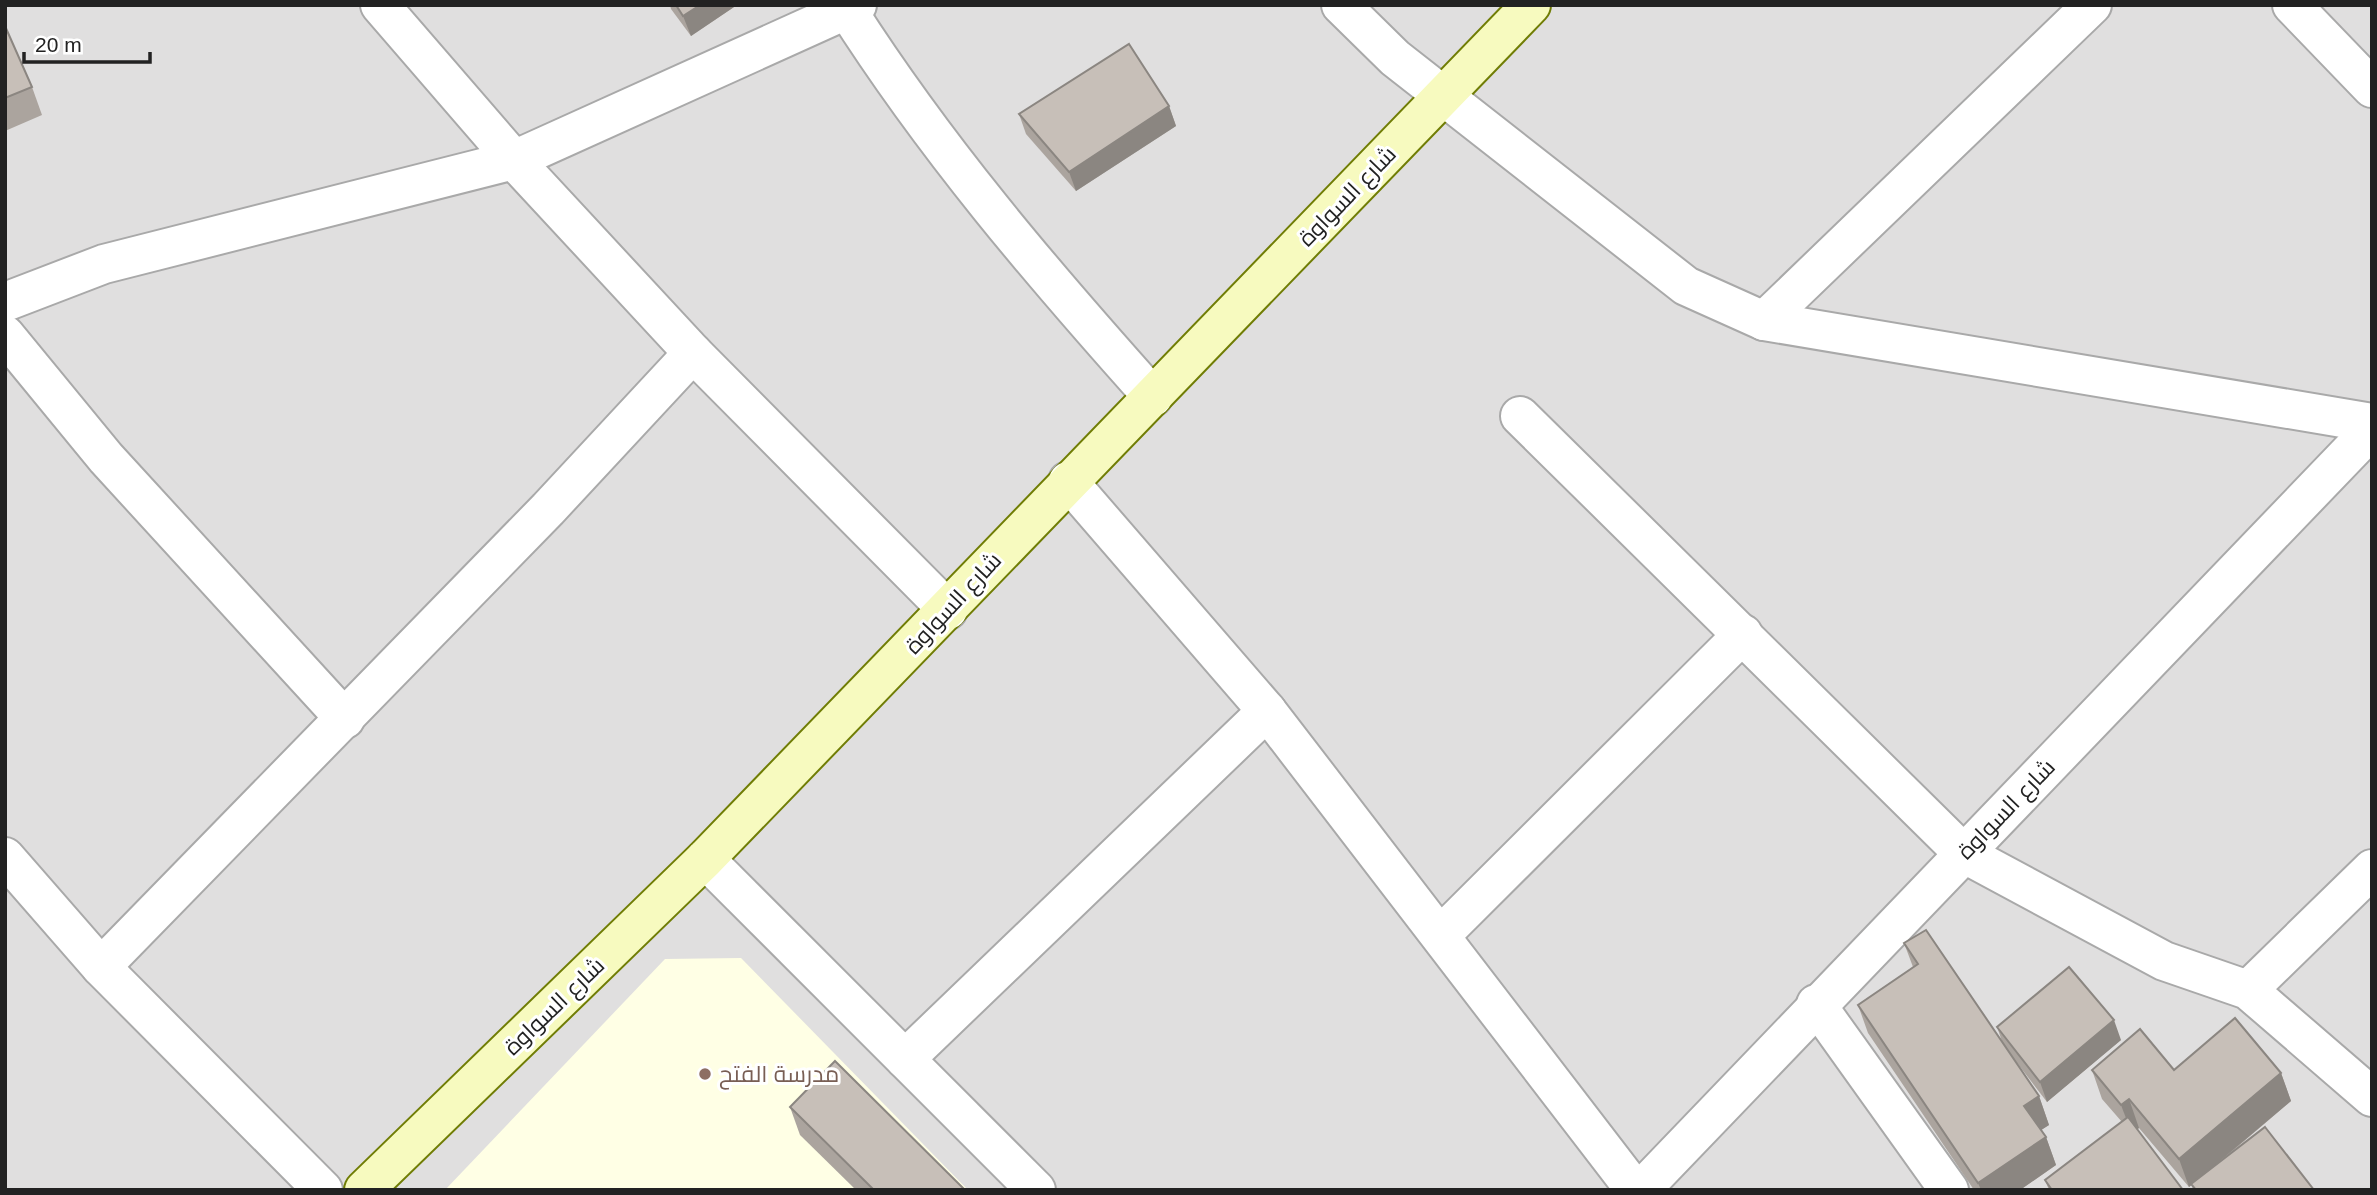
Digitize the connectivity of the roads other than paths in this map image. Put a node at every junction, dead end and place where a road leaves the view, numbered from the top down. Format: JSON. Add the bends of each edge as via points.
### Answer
{"nodes":[{"id":1,"x":380,"y":5,"type":"edge"},
{"id":2,"x":1341,"y":5,"type":"edge"},
{"id":3,"x":1531,"y":5,"type":"edge"},
{"id":4,"x":2092,"y":5,"type":"edge"},
{"id":5,"x":2292,"y":5,"type":"edge"},
{"id":6,"x":849,"y":7,"type":"edge"},
{"id":7,"x":2372,"y":88,"type":"edge"},
{"id":8,"x":1444,"y":96,"type":"junction"},
{"id":9,"x":514,"y":160,"type":"junction"},
{"id":10,"x":5,"y":302,"type":"edge"},
{"id":11,"x":1764,"y":321,"type":"junction"},
{"id":12,"x":5,"y":335,"type":"edge"},
{"id":13,"x":693,"y":353,"type":"junction"},
{"id":14,"x":1153,"y":397,"type":"junction"},
{"id":15,"x":1520,"y":416,"type":"dead end"},
{"id":16,"x":2372,"y":423,"type":"edge"},
{"id":17,"x":2372,"y":429,"type":"edge"},
{"id":18,"x":1068,"y":481,"type":"junction"},
{"id":19,"x":948,"y":610,"type":"junction"},
{"id":20,"x":1743,"y":634,"type":"junction"},
{"id":21,"x":1267,"y":711,"type":"junction"},
{"id":22,"x":345,"y":719,"type":"junction"},
{"id":23,"x":1963,"y":853,"type":"junction"},
{"id":24,"x":5,"y":857,"type":"edge"},
{"id":25,"x":705,"y":859,"type":"junction"},
{"id":26,"x":2372,"y":869,"type":"edge"},
{"id":27,"x":1441,"y":935,"type":"junction"},
{"id":28,"x":101,"y":967,"type":"junction"},
{"id":29,"x":2248,"y":990,"type":"junction"},
{"id":30,"x":1816,"y":1004,"type":"junction"},
{"id":31,"x":905,"y":1059,"type":"junction"},
{"id":32,"x":2372,"y":1097,"type":"edge"},
{"id":33,"x":323,"y":1190,"type":"edge"},
{"id":34,"x":364,"y":1190,"type":"edge"},
{"id":35,"x":1036,"y":1190,"type":"edge"},
{"id":36,"x":1635,"y":1190,"type":"edge"},
{"id":37,"x":1641,"y":1190,"type":"edge"},
{"id":38,"x":1949,"y":1190,"type":"edge"}],
"edges":[{"from":1,"to":9,"type":"street"},
{"from":2,"to":8,"type":"street","via":[[1395,58]]},
{"from":3,"to":8,"type":"street","name":"شارع السواوة"},
{"from":4,"to":11,"type":"street"},
{"from":5,"to":7,"type":"street"},
{"from":6,"to":9,"type":"street"},
{"from":6,"to":14,"type":"street","via":[[935,139],[988,207]]},
{"from":8,"to":11,"type":"street","via":[[1686,286]]},
{"from":8,"to":14,"type":"street","name":"شارع السواوة"},
{"from":9,"to":10,"type":"street","via":[[104,264]]},
{"from":9,"to":13,"type":"street"},
{"from":11,"to":16,"type":"street"},
{"from":12,"to":22,"type":"street","via":[[106,458]]},
{"from":13,"to":19,"type":"street"},
{"from":13,"to":22,"type":"street"},
{"from":14,"to":18,"type":"street","name":"شارع السواوة"},
{"from":15,"to":20,"type":"street"},
{"from":17,"to":23,"type":"street","name":"شارع السواوة"},
{"from":18,"to":19,"type":"street","name":"شارع السواوة"},
{"from":18,"to":21,"type":"street"},
{"from":19,"to":25,"type":"street","name":"شارع السواوة"},
{"from":20,"to":23,"type":"street"},
{"from":20,"to":27,"type":"street"},
{"from":21,"to":27,"type":"street"},
{"from":21,"to":31,"type":"street"},
{"from":22,"to":28,"type":"street"},
{"from":23,"to":29,"type":"street","via":[[2164,961]]},
{"from":23,"to":30,"type":"street","name":"شارع السواوة"},
{"from":24,"to":28,"type":"street"},
{"from":25,"to":31,"type":"street"},
{"from":25,"to":34,"type":"street","name":"شارع السواوة"},
{"from":26,"to":29,"type":"street"},
{"from":27,"to":36,"type":"street"},
{"from":28,"to":33,"type":"street"},
{"from":29,"to":32,"type":"street"},
{"from":30,"to":37,"type":"street","name":"شارع السواوة"},
{"from":30,"to":38,"type":"street"},
{"from":31,"to":35,"type":"street"}]}
